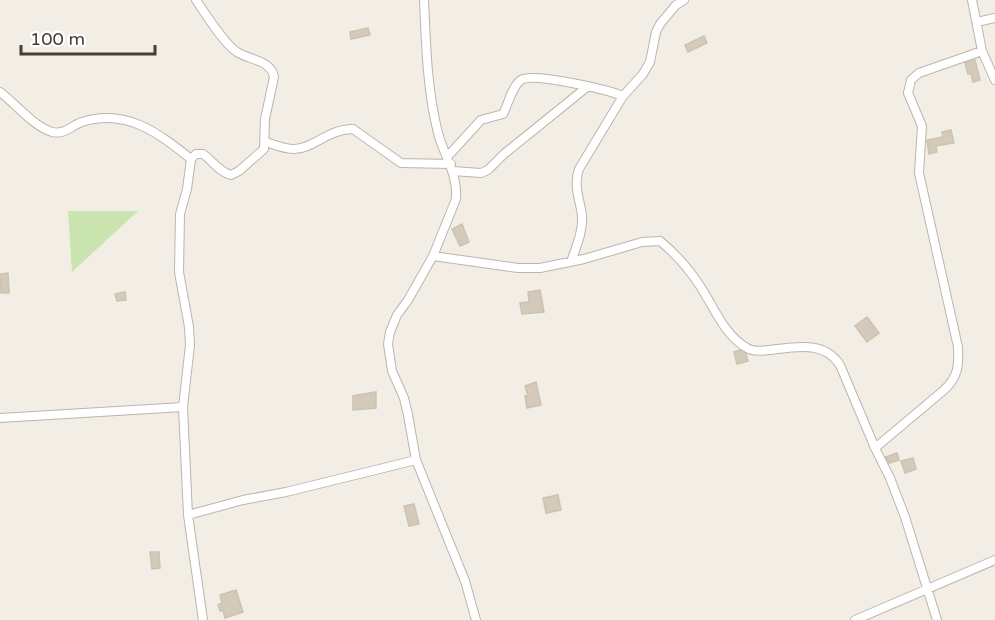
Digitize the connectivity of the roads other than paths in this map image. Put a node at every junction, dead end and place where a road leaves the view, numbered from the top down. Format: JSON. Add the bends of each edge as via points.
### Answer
{"nodes":[{"id":1,"x":196,"y":0,"type":"edge"},
{"id":2,"x":424,"y":0,"type":"edge"},
{"id":3,"x":684,"y":0,"type":"edge"},
{"id":4,"x":972,"y":0,"type":"edge"},
{"id":5,"x":995,"y":18,"type":"edge"},
{"id":6,"x":977,"y":22,"type":"junction"},
{"id":7,"x":982,"y":51,"type":"junction"},
{"id":8,"x":995,"y":80,"type":"edge"},
{"id":9,"x":587,"y":87,"type":"junction"},
{"id":10,"x":0,"y":92,"type":"edge"},
{"id":11,"x":623,"y":96,"type":"junction"},
{"id":12,"x":266,"y":142,"type":"junction"},
{"id":13,"x":191,"y":159,"type":"junction"},
{"id":14,"x":450,"y":164,"type":"junction"},
{"id":15,"x":433,"y":256,"type":"junction"},
{"id":16,"x":571,"y":262,"type":"junction"},
{"id":17,"x":183,"y":407,"type":"junction"},
{"id":18,"x":0,"y":418,"type":"edge"},
{"id":19,"x":875,"y":448,"type":"junction"},
{"id":20,"x":416,"y":460,"type":"junction"},
{"id":21,"x":188,"y":515,"type":"junction"},
{"id":22,"x":995,"y":560,"type":"edge"},
{"id":23,"x":928,"y":589,"type":"junction"},
{"id":24,"x":203,"y":620,"type":"edge"},
{"id":25,"x":476,"y":620,"type":"edge"},
{"id":26,"x":855,"y":620,"type":"edge"},
{"id":27,"x":937,"y":620,"type":"edge"}],
"edges":[{"from":1,"to":12,"type":"street","via":[[235,51],[273,71],[265,118]]},
{"from":2,"to":14,"type":"street","via":[[434,114]]},
{"from":3,"to":11,"type":"street","via":[[660,24],[650,62]]},
{"from":4,"to":6,"type":"street"},
{"from":5,"to":6,"type":"street"},
{"from":6,"to":7,"type":"street"},
{"from":7,"to":8,"type":"street"},
{"from":7,"to":19,"type":"street","via":[[919,73],[908,86],[910,102],[922,126],[919,173],[958,347],[958,371],[954,381]]},
{"from":9,"to":11,"type":"street"},
{"from":9,"to":14,"type":"street","via":[[488,170],[481,172]]},
{"from":9,"to":14,"type":"street","via":[[534,77],[521,80],[503,114],[481,120]]},
{"from":10,"to":13,"type":"street","via":[[53,132],[102,118],[134,121]]},
{"from":11,"to":16,"type":"street","via":[[575,178],[582,231]]},
{"from":12,"to":13,"type":"street","via":[[259,155],[231,175],[223,173],[202,154]]},
{"from":12,"to":14,"type":"street","via":[[301,148],[330,133],[353,129],[400,163]]},
{"from":13,"to":17,"type":"street","via":[[180,214],[179,272],[190,336]]},
{"from":14,"to":15,"type":"street","via":[[456,199]]},
{"from":15,"to":16,"type":"street","via":[[518,268]]},
{"from":15,"to":20,"type":"street","via":[[397,315],[388,344]]},
{"from":16,"to":19,"type":"street","via":[[642,242],[660,242],[676,255],[733,337],[748,349],[805,346],[827,350],[835,356]]},
{"from":17,"to":18,"type":"street"},
{"from":17,"to":21,"type":"street"},
{"from":19,"to":23,"type":"street","via":[[890,478]]},
{"from":20,"to":21,"type":"street"},
{"from":20,"to":25,"type":"street","via":[[457,559]]},
{"from":21,"to":24,"type":"street"},
{"from":22,"to":23,"type":"street"},
{"from":23,"to":26,"type":"street"},
{"from":23,"to":27,"type":"street"}]}
